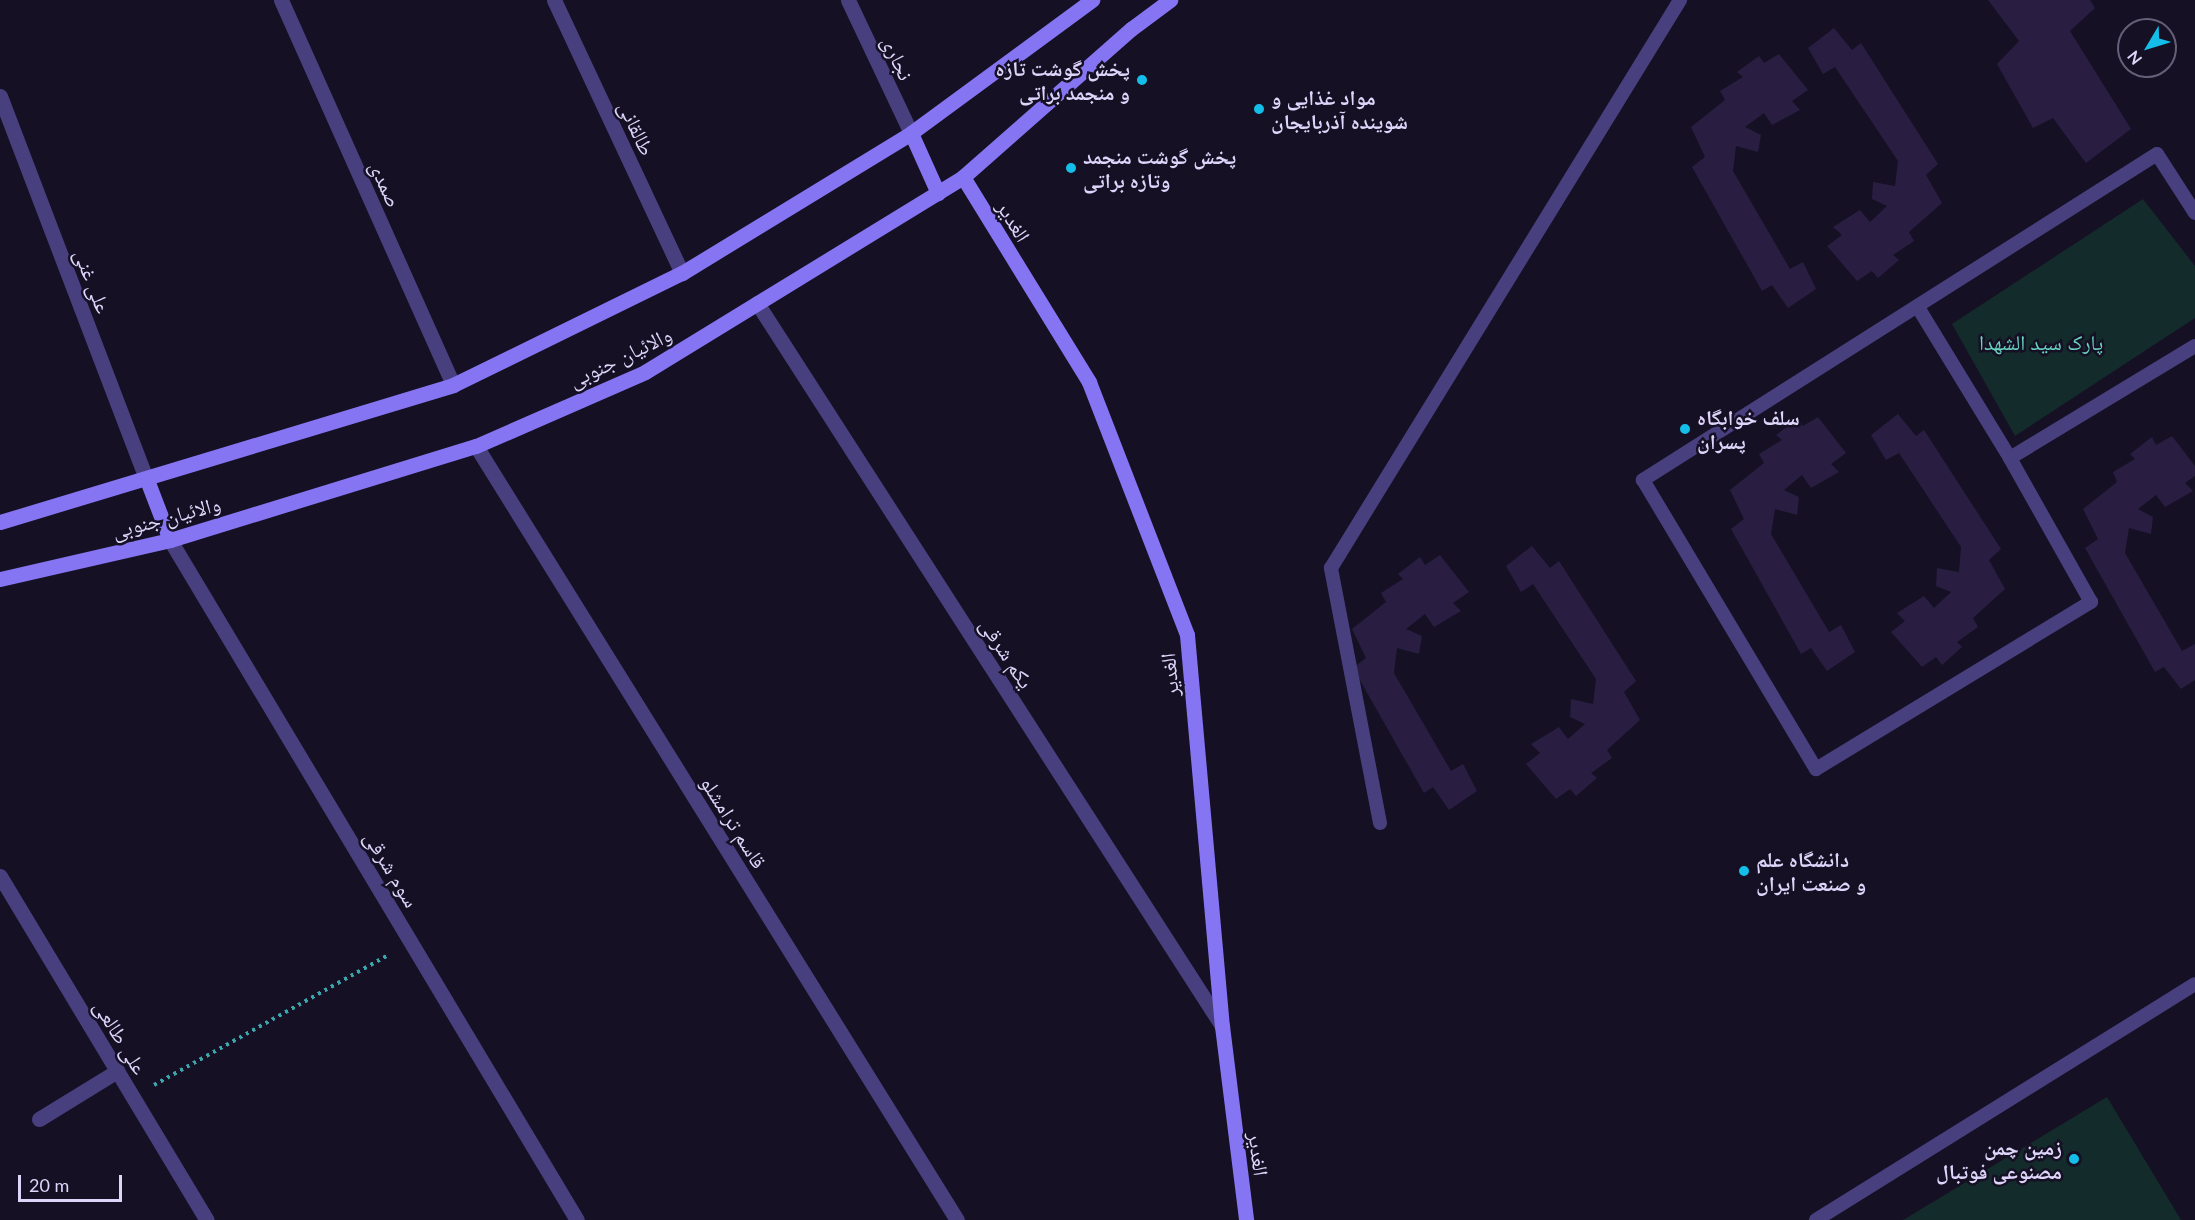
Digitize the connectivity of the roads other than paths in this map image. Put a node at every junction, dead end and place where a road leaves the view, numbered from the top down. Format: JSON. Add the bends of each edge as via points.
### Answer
{"nodes":[{"id":1,"x":281,"y":0,"type":"edge"},
{"id":2,"x":554,"y":0,"type":"edge"},
{"id":3,"x":848,"y":0,"type":"edge"},
{"id":4,"x":1092,"y":0,"type":"edge"},
{"id":5,"x":1170,"y":0,"type":"edge"},
{"id":6,"x":1680,"y":0,"type":"edge"},
{"id":7,"x":0,"y":96,"type":"edge"},
{"id":8,"x":911,"y":133,"type":"junction"},
{"id":9,"x":963,"y":177,"type":"junction"},
{"id":10,"x":938,"y":193,"type":"junction"},
{"id":11,"x":2195,"y":213,"type":"edge"},
{"id":12,"x":682,"y":273,"type":"junction"},
{"id":13,"x":757,"y":303,"type":"junction"},
{"id":14,"x":1919,"y":309,"type":"junction"},
{"id":15,"x":2195,"y":346,"type":"edge"},
{"id":16,"x":453,"y":385,"type":"junction"},
{"id":17,"x":476,"y":446,"type":"junction"},
{"id":18,"x":2010,"y":458,"type":"junction"},
{"id":19,"x":147,"y":480,"type":"junction"},
{"id":20,"x":0,"y":522,"type":"edge"},
{"id":21,"x":170,"y":540,"type":"junction"},
{"id":22,"x":0,"y":579,"type":"edge"},
{"id":23,"x":1380,"y":823,"type":"dead end"},
{"id":24,"x":0,"y":876,"type":"edge"},
{"id":25,"x":2195,"y":984,"type":"edge"},
{"id":26,"x":1222,"y":1026,"type":"junction"},
{"id":27,"x":117,"y":1071,"type":"junction"},
{"id":28,"x":39,"y":1119,"type":"dead end"},
{"id":29,"x":207,"y":1220,"type":"edge"},
{"id":30,"x":577,"y":1220,"type":"edge"},
{"id":31,"x":957,"y":1220,"type":"edge"},
{"id":32,"x":1246,"y":1220,"type":"edge"},
{"id":33,"x":1816,"y":1220,"type":"edge"}],
"edges":[{"from":1,"to":16,"type":"street","name":"صمدی"},
{"from":2,"to":12,"type":"street","name":"طالقانی"},
{"from":3,"to":8,"type":"street","name":"نجاری"},
{"from":4,"to":8,"type":"main road","name":"والائیان جنوبی"},
{"from":5,"to":9,"type":"main road","name":"والائیان جنوبی","via":[[1131,29]]},
{"from":6,"to":23,"type":"lane","via":[[1331,568]]},
{"from":7,"to":19,"type":"street","name":"علی غنی"},
{"from":8,"to":10,"type":"main road"},
{"from":8,"to":12,"type":"main road","name":"والائیان جنوبی"},
{"from":9,"to":10,"type":"main road","name":"والائیان جنوبی"},
{"from":9,"to":26,"type":"main road","name":"الغدیر","via":[[1089,382],[1187,635]]},
{"from":10,"to":13,"type":"main road","name":"والائیان جنوبی"},
{"from":11,"to":14,"type":"lane","via":[[2157,154]]},
{"from":12,"to":16,"type":"main road","name":"والائیان جنوبی"},
{"from":13,"to":17,"type":"main road","name":"والائیان جنوبی","via":[[645,372]]},
{"from":13,"to":26,"type":"street","name":"یکم شرقی"},
{"from":14,"to":18,"type":"lane"},
{"from":14,"to":18,"type":"lane","via":[[1643,480],[1816,770],[2091,602]]},
{"from":15,"to":18,"type":"lane"},
{"from":16,"to":19,"type":"main road","name":"والائیان جنوبی"},
{"from":17,"to":21,"type":"main road","name":"والائیان جنوبی"},
{"from":17,"to":31,"type":"street","name":"قاسم ترامشلو"},
{"from":19,"to":20,"type":"main road","name":"والائیان جنوبی"},
{"from":19,"to":21,"type":"main road"},
{"from":21,"to":22,"type":"main road","name":"والائیان جنوبی"},
{"from":21,"to":30,"type":"street","name":"سوم شرقی"},
{"from":24,"to":27,"type":"street","name":"علی طالعی"},
{"from":25,"to":33,"type":"lane"},
{"from":26,"to":32,"type":"main road","name":"الغدیر"},
{"from":27,"to":28,"type":"street"},
{"from":27,"to":29,"type":"street","name":"علی طالعی"}]}
